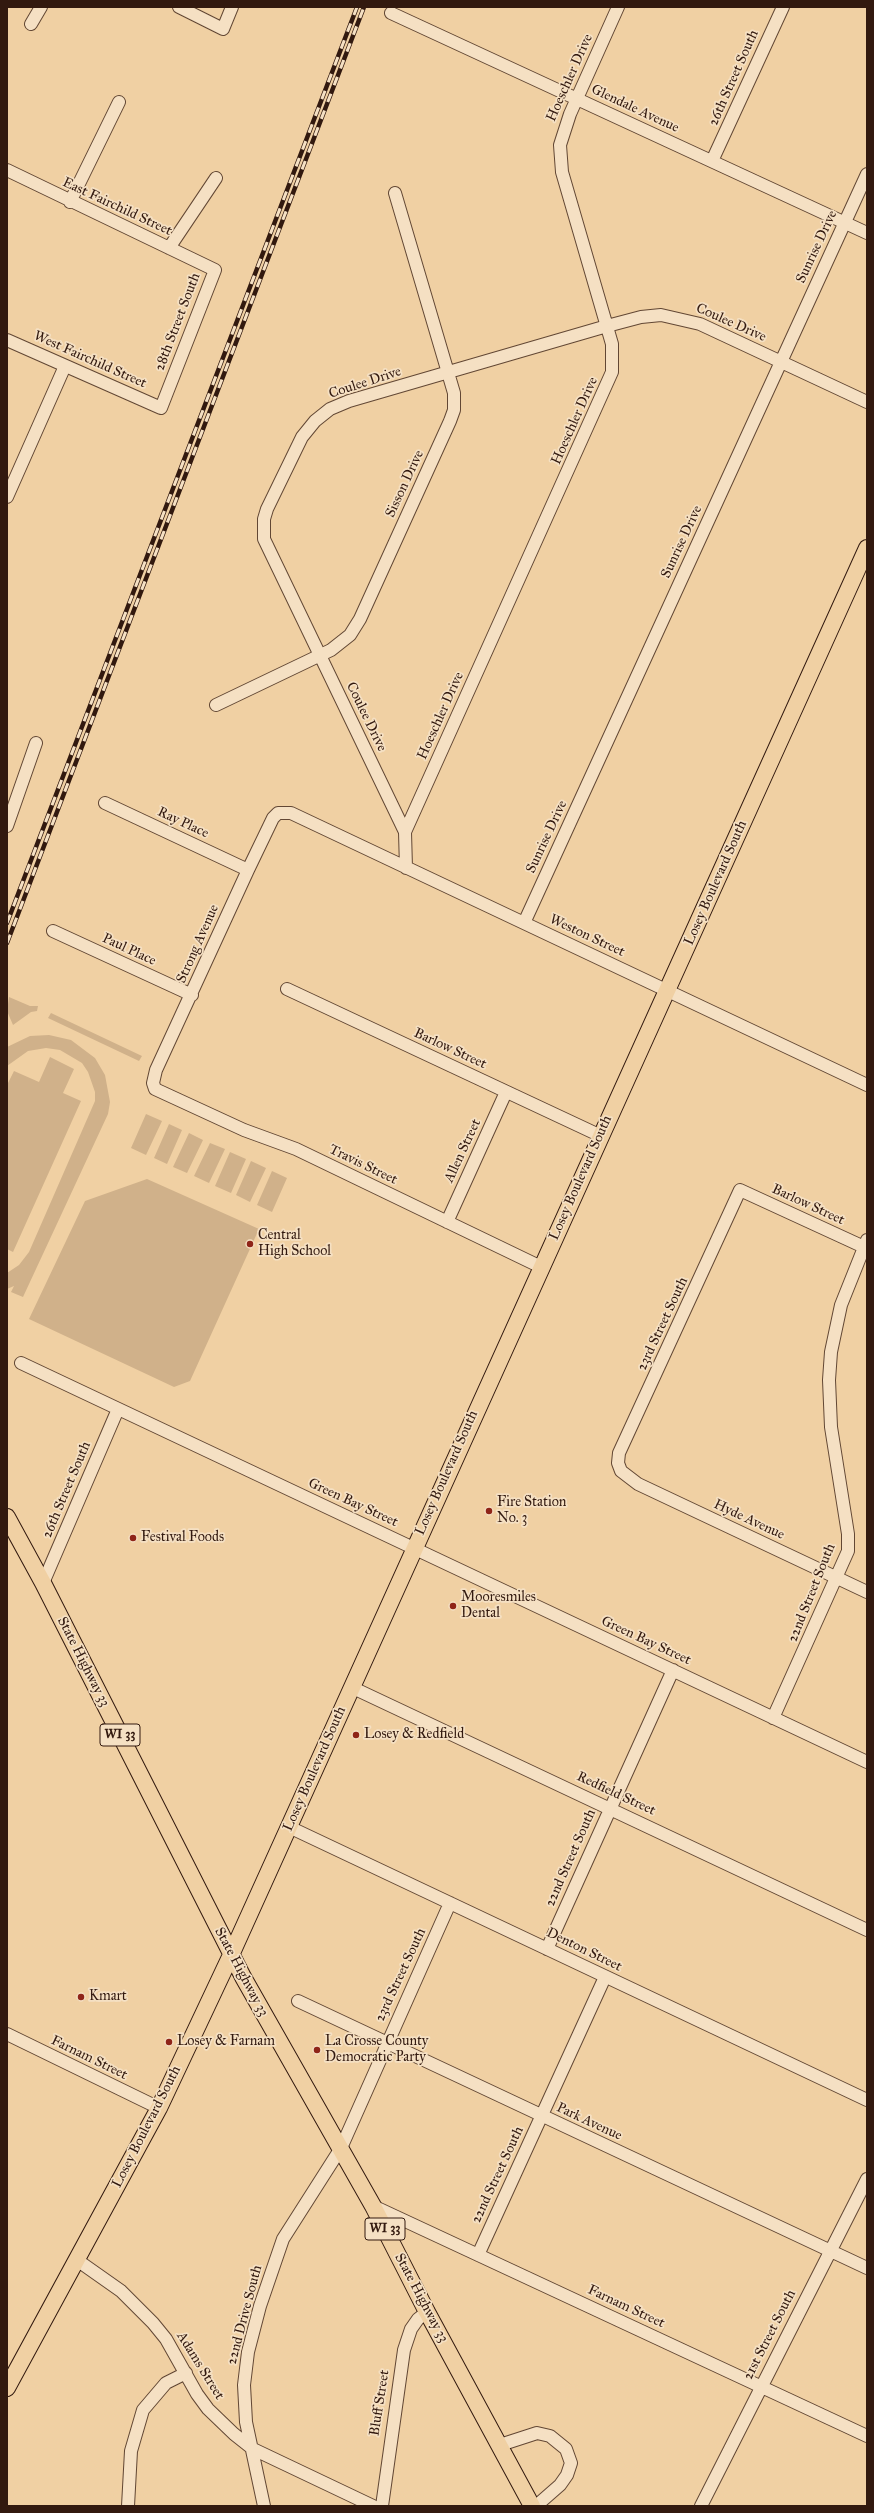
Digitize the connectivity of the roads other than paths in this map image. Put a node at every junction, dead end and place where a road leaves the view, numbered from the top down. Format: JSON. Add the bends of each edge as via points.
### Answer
{"nodes":[{"id":1,"x":41,"y":7,"type":"edge"},
{"id":2,"x":179,"y":7,"type":"edge"},
{"id":3,"x":232,"y":7,"type":"edge"},
{"id":4,"x":618,"y":7,"type":"edge"},
{"id":5,"x":783,"y":7,"type":"edge"},
{"id":6,"x":391,"y":13,"type":"dead end"},
{"id":7,"x":31,"y":24,"type":"dead end"},
{"id":8,"x":577,"y":99,"type":"junction"},
{"id":9,"x":119,"y":102,"type":"dead end"},
{"id":10,"x":712,"y":161,"type":"junction"},
{"id":11,"x":7,"y":170,"type":"edge"},
{"id":12,"x":867,"y":174,"type":"edge"},
{"id":13,"x":216,"y":178,"type":"dead end"},
{"id":14,"x":395,"y":193,"type":"dead end"},
{"id":15,"x":70,"y":202,"type":"junction"},
{"id":16,"x":845,"y":222,"type":"junction"},
{"id":17,"x":867,"y":233,"type":"edge"},
{"id":18,"x":169,"y":248,"type":"junction"},
{"id":19,"x":215,"y":270,"type":"joint"},
{"id":20,"x":607,"y":326,"type":"junction"},
{"id":21,"x":7,"y":340,"type":"edge"},
{"id":22,"x":781,"y":361,"type":"junction"},
{"id":23,"x":65,"y":366,"type":"junction"},
{"id":24,"x":448,"y":374,"type":"junction"},
{"id":25,"x":867,"y":402,"type":"edge"},
{"id":26,"x":162,"y":408,"type":"joint"},
{"id":27,"x":7,"y":497,"type":"edge"},
{"id":28,"x":867,"y":548,"type":"edge"},
{"id":29,"x":320,"y":655,"type":"junction"},
{"id":30,"x":216,"y":705,"type":"dead end"},
{"id":31,"x":36,"y":743,"type":"dead end"},
{"id":32,"x":105,"y":802,"type":"dead end"},
{"id":33,"x":293,"y":814,"type":"joint"},
{"id":34,"x":7,"y":826,"type":"edge"},
{"id":35,"x":405,"y":832,"type":"junction"},
{"id":36,"x":406,"y":868,"type":"junction"},
{"id":37,"x":248,"y":870,"type":"junction"},
{"id":38,"x":524,"y":923,"type":"junction"},
{"id":39,"x":53,"y":931,"type":"dead end"},
{"id":40,"x":287,"y":989,"type":"dead end"},
{"id":41,"x":667,"y":990,"type":"junction"},
{"id":42,"x":192,"y":995,"type":"junction"},
{"id":43,"x":867,"y":1085,"type":"edge"},
{"id":44,"x":506,"y":1092,"type":"junction"},
{"id":45,"x":170,"y":1095,"type":"joint"},
{"id":46,"x":601,"y":1136,"type":"junction"},
{"id":47,"x":740,"y":1190,"type":"joint"},
{"id":48,"x":447,"y":1222,"type":"junction"},
{"id":49,"x":865,"y":1243,"type":"edge"},
{"id":50,"x":541,"y":1267,"type":"junction"},
{"id":51,"x":21,"y":1363,"type":"dead end"},
{"id":52,"x":118,"y":1409,"type":"junction"},
{"id":53,"x":621,"y":1471,"type":"joint"},
{"id":54,"x":7,"y":1517,"type":"edge"},
{"id":55,"x":413,"y":1548,"type":"junction"},
{"id":56,"x":837,"y":1578,"type":"junction"},
{"id":57,"x":43,"y":1583,"type":"junction"},
{"id":58,"x":867,"y":1592,"type":"edge"},
{"id":59,"x":673,"y":1670,"type":"junction"},
{"id":60,"x":351,"y":1687,"type":"junction"},
{"id":61,"x":774,"y":1718,"type":"junction"},
{"id":62,"x":867,"y":1762,"type":"edge"},
{"id":63,"x":610,"y":1808,"type":"junction"},
{"id":64,"x":288,"y":1827,"type":"junction"},
{"id":65,"x":450,"y":1903,"type":"junction"},
{"id":66,"x":867,"y":1930,"type":"edge"},
{"id":67,"x":546,"y":1949,"type":"junction"},
{"id":68,"x":231,"y":1955,"type":"junction"},
{"id":69,"x":605,"y":1977,"type":"junction"},
{"id":70,"x":298,"y":2001,"type":"dead end"},
{"id":71,"x":7,"y":2034,"type":"edge"},
{"id":72,"x":387,"y":2043,"type":"junction"},
{"id":73,"x":867,"y":2100,"type":"edge"},
{"id":74,"x":159,"y":2108,"type":"junction"},
{"id":75,"x":542,"y":2116,"type":"junction"},
{"id":76,"x":341,"y":2148,"type":"junction"},
{"id":77,"x":867,"y":2179,"type":"edge"},
{"id":78,"x":373,"y":2206,"type":"junction"},
{"id":79,"x":829,"y":2250,"type":"junction"},
{"id":80,"x":478,"y":2255,"type":"junction"},
{"id":81,"x":77,"y":2260,"type":"junction"},
{"id":82,"x":867,"y":2268,"type":"edge"},
{"id":83,"x":427,"y":2312,"type":"junction"},
{"id":84,"x":186,"y":2373,"type":"junction"},
{"id":85,"x":9,"y":2380,"type":"edge"},
{"id":86,"x":761,"y":2387,"type":"junction"},
{"id":87,"x":867,"y":2436,"type":"edge"},
{"id":88,"x":500,"y":2445,"type":"junction"},
{"id":89,"x":253,"y":2448,"type":"junction"},
{"id":90,"x":128,"y":2506,"type":"edge"},
{"id":91,"x":264,"y":2506,"type":"edge"},
{"id":92,"x":373,"y":2506,"type":"edge"},
{"id":93,"x":382,"y":2506,"type":"edge"},
{"id":94,"x":532,"y":2506,"type":"edge"},
{"id":95,"x":536,"y":2506,"type":"edge"},
{"id":96,"x":701,"y":2506,"type":"edge"}],
"edges":[{"from":1,"to":7,"type":"street"},
{"from":2,"to":3,"type":"street","via":[[223,29]]},
{"from":4,"to":8,"type":"street","name":"Hoeschler Drive"},
{"from":5,"to":10,"type":"street","name":"26th Street South"},
{"from":6,"to":8,"type":"street","name":"Glendale Avenue"},
{"from":8,"to":10,"type":"street","name":"Glendale Avenue"},
{"from":8,"to":20,"type":"street","name":"Hoeschler Drive","via":[[563,132],[560,151],[562,172]]},
{"from":9,"to":15,"type":"street"},
{"from":10,"to":16,"type":"street","name":"Glendale Avenue"},
{"from":11,"to":15,"type":"street","name":"East Fairchild Street"},
{"from":12,"to":16,"type":"street","name":"Sunrise Drive"},
{"from":13,"to":18,"type":"street"},
{"from":14,"to":24,"type":"street","name":"Sisson Drive"},
{"from":15,"to":18,"type":"street","name":"East Fairchild Street"},
{"from":16,"to":17,"type":"street","name":"Glendale Avenue"},
{"from":16,"to":22,"type":"street","name":"Sunrise Drive"},
{"from":18,"to":19,"type":"street","name":"East Fairchild Street"},
{"from":19,"to":26,"type":"street","name":"28th Street South"},
{"from":20,"to":22,"type":"street","name":"Coulee Drive","via":[[652,316],[680,318],[700,324]]},
{"from":20,"to":24,"type":"street","name":"Coulee Drive"},
{"from":20,"to":35,"type":"street","name":"Hoeschler Drive","via":[[613,361],[608,385]]},
{"from":21,"to":23,"type":"street","name":"West Fairchild Street"},
{"from":22,"to":25,"type":"street","name":"Coulee Drive"},
{"from":22,"to":38,"type":"street","name":"Sunrise Drive"},
{"from":23,"to":26,"type":"street","name":"West Fairchild Street"},
{"from":23,"to":27,"type":"street"},
{"from":24,"to":29,"type":"street","name":"Sisson Drive","via":[[454,410],[444,435],[356,626],[342,643]]},
{"from":24,"to":29,"type":"street","name":"Coulee Drive","via":[[344,402],[321,415],[302,437],[267,509],[263,530],[268,551]]},
{"from":28,"to":41,"type":"main road","name":"Losey Boulevard South"},
{"from":29,"to":30,"type":"street","name":"Sisson Drive"},
{"from":29,"to":35,"type":"street","name":"Coulee Drive"},
{"from":31,"to":34,"type":"street"},
{"from":32,"to":37,"type":"street","name":"Ray Place"},
{"from":33,"to":36,"type":"street","name":"Weston Street"},
{"from":33,"to":37,"type":"street","name":"Strong Avenue","via":[[283,812],[274,816]]},
{"from":35,"to":36,"type":"street","name":"Coulee Drive"},
{"from":36,"to":38,"type":"street","name":"Weston Street"},
{"from":37,"to":42,"type":"street","name":"Strong Avenue"},
{"from":38,"to":41,"type":"street","name":"Weston Street"},
{"from":39,"to":42,"type":"street","name":"Paul Place"},
{"from":40,"to":44,"type":"street","name":"Barlow Street"},
{"from":41,"to":43,"type":"street","name":"Weston Street"},
{"from":41,"to":46,"type":"main road","name":"Losey Boulevard South"},
{"from":42,"to":45,"type":"street","name":"Strong Avenue","via":[[154,1076],[155,1089]]},
{"from":44,"to":46,"type":"street","name":"Barlow Street"},
{"from":44,"to":48,"type":"street","name":"Allen Street"},
{"from":45,"to":48,"type":"street","name":"Travis Street","via":[[244,1130],[296,1149]]},
{"from":46,"to":50,"type":"main road","name":"Losey Boulevard South"},
{"from":47,"to":49,"type":"street","name":"Barlow Street"},
{"from":47,"to":53,"type":"street","name":"23rd Street South","via":[[619,1453]]},
{"from":48,"to":50,"type":"street","name":"Travis Street"},
{"from":49,"to":56,"type":"street","name":"22nd Street South","via":[[838,1317],[829,1380],[831,1426],[848,1534],[848,1551]]},
{"from":50,"to":55,"type":"main road","name":"Losey Boulevard South"},
{"from":51,"to":52,"type":"street","name":"Green Bay Street"},
{"from":52,"to":55,"type":"street","name":"Green Bay Street"},
{"from":52,"to":57,"type":"street","name":"26th Street South"},
{"from":53,"to":56,"type":"street","name":"Hyde Avenue","via":[[638,1484]]},
{"from":54,"to":57,"type":"main road","name":"State Highway 33","number":"WI 33"},
{"from":55,"to":59,"type":"street","name":"Green Bay Street"},
{"from":55,"to":60,"type":"main road","name":"Losey Boulevard South"},
{"from":56,"to":58,"type":"street","name":"Hyde Avenue"},
{"from":56,"to":61,"type":"street","name":"22nd Street South"},
{"from":57,"to":68,"type":"main road","name":"State Highway 33","number":"WI 33"},
{"from":59,"to":61,"type":"street","name":"Green Bay Street"},
{"from":59,"to":63,"type":"street","name":"22nd Street South"},
{"from":60,"to":63,"type":"street","name":"Redfield Street"},
{"from":60,"to":64,"type":"main road","name":"Losey Boulevard South"},
{"from":61,"to":62,"type":"street","name":"Green Bay Street"},
{"from":63,"to":66,"type":"street","name":"Redfield Street"},
{"from":63,"to":67,"type":"street","name":"22nd Street South"},
{"from":64,"to":65,"type":"street","name":"Denton Street"},
{"from":64,"to":68,"type":"main road","name":"Losey Boulevard South"},
{"from":65,"to":67,"type":"street","name":"Denton Street"},
{"from":65,"to":72,"type":"street","name":"23rd Street South"},
{"from":67,"to":69,"type":"street","name":"Denton Street"},
{"from":68,"to":74,"type":"main road","name":"Losey Boulevard South"},
{"from":68,"to":76,"type":"main road","name":"State Highway 33","number":"WI 33"},
{"from":69,"to":73,"type":"street","name":"Denton Street"},
{"from":69,"to":75,"type":"street","name":"22nd Street South"},
{"from":70,"to":72,"type":"street","name":"Park Avenue"},
{"from":71,"to":74,"type":"street","name":"Farnam Street"},
{"from":72,"to":75,"type":"street","name":"Park Avenue"},
{"from":72,"to":76,"type":"street","name":"23rd Street South"},
{"from":74,"to":81,"type":"main road","name":"Losey Boulevard South"},
{"from":75,"to":79,"type":"street","name":"Park Avenue"},
{"from":75,"to":80,"type":"street","name":"22nd Street South"},
{"from":76,"to":78,"type":"main road","name":"State Highway 33","number":"WI 33"},
{"from":76,"to":89,"type":"street","name":"22nd Drive South","via":[[288,2229],[260,2306],[248,2352],[244,2385],[246,2422]]},
{"from":77,"to":79,"type":"street","name":"21st Street South"},
{"from":78,"to":80,"type":"street","name":"Farnam Street"},
{"from":78,"to":83,"type":"main road","name":"State Highway 33","number":"WI 33"},
{"from":79,"to":82,"type":"street","name":"Park Avenue"},
{"from":79,"to":86,"type":"street","name":"21st Street South"},
{"from":80,"to":86,"type":"street","name":"Farnam Street"},
{"from":81,"to":84,"type":"street","name":"Adams Street","via":[[121,2291],[139,2308],[166,2339]]},
{"from":81,"to":85,"type":"main road","name":"Losey Boulevard South"},
{"from":83,"to":88,"type":"main road","name":"State Highway 33","number":"WI 33"},
{"from":83,"to":93,"type":"street","name":"Bluff Street","via":[[411,2329],[404,2350]]},
{"from":84,"to":89,"type":"street","name":"Adams Street","via":[[196,2394],[208,2409]]},
{"from":84,"to":90,"type":"street","via":[[166,2383],[143,2410],[131,2451]]},
{"from":86,"to":87,"type":"street","name":"Farnam Street"},
{"from":86,"to":96,"type":"street","name":"21st Street South"},
{"from":88,"to":94,"type":"main road","name":"State Highway 33","number":"WI 33"},
{"from":88,"to":95,"type":"street","via":[[537,2433],[550,2436],[566,2450],[571,2463],[567,2475],[560,2485]]},
{"from":89,"to":91,"type":"street","name":"22nd Drive South"},
{"from":89,"to":92,"type":"street","name":"Adams Street"}]}
